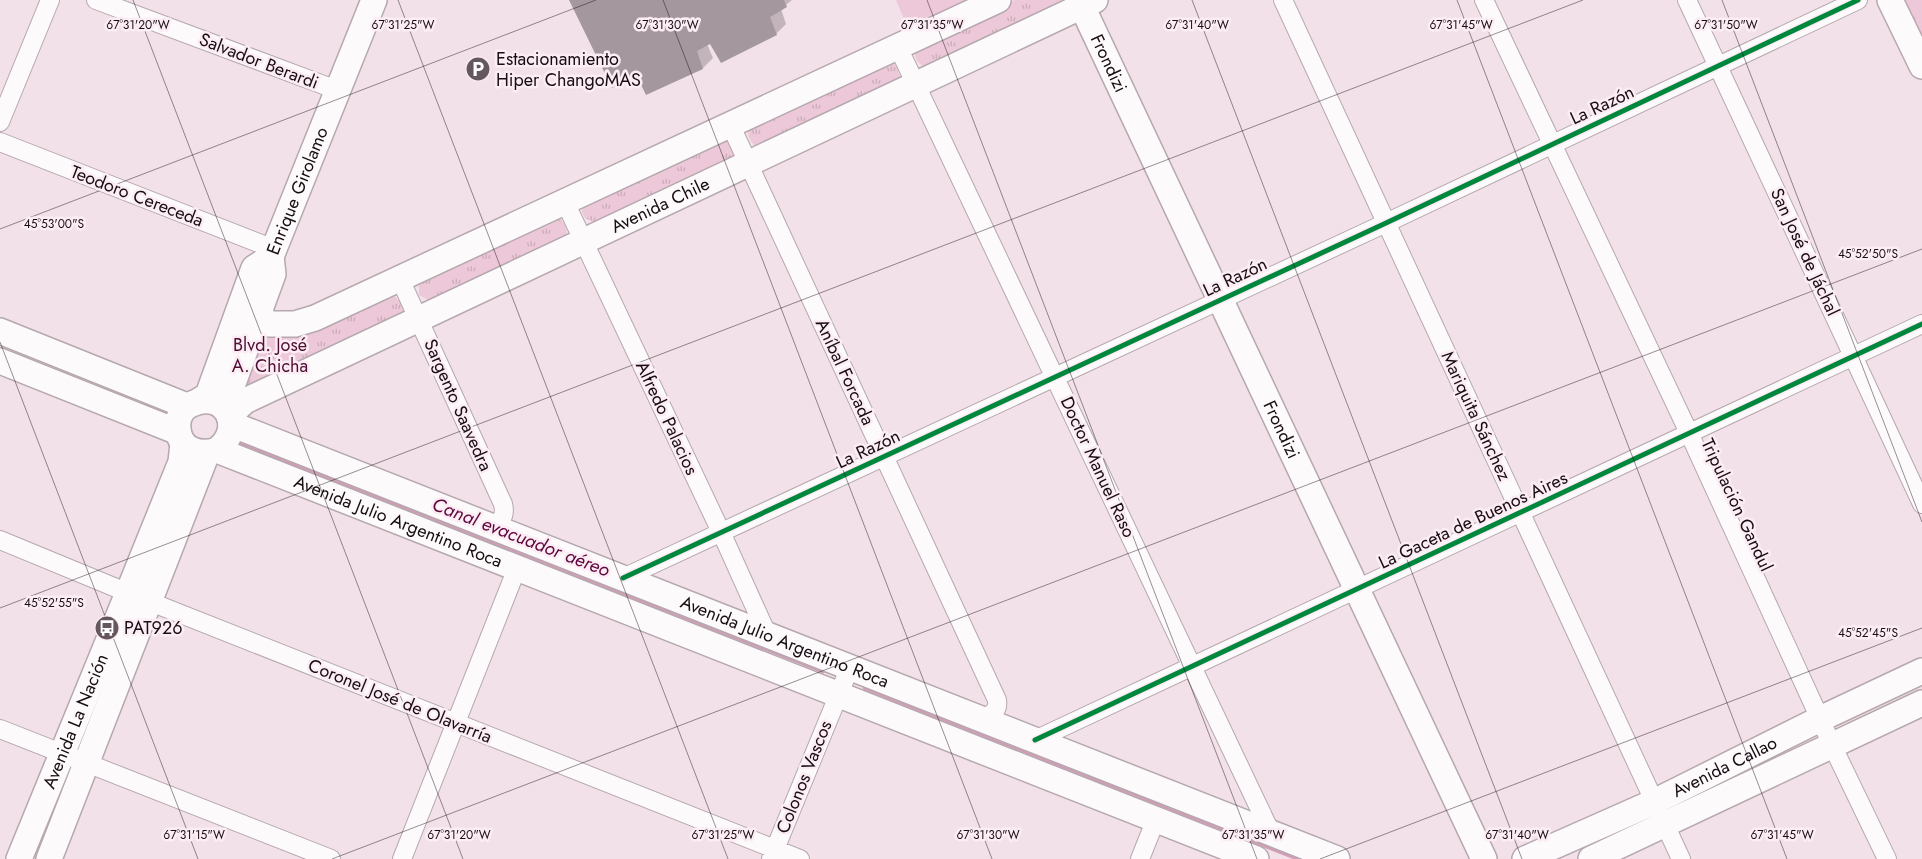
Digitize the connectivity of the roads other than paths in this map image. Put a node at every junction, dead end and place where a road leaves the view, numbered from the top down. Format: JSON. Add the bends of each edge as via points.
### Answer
{"nodes":[{"id":1,"x":50,"y":0,"type":"edge"},
{"id":2,"x":96,"y":0,"type":"edge"},
{"id":3,"x":374,"y":0,"type":"edge"},
{"id":4,"x":998,"y":0,"type":"edge"},
{"id":5,"x":1284,"y":0,"type":"edge"},
{"id":6,"x":1484,"y":0,"type":"edge"},
{"id":7,"x":1688,"y":0,"type":"edge"},
{"id":8,"x":1858,"y":0,"type":"edge"},
{"id":9,"x":1890,"y":0,"type":"edge"},
{"id":10,"x":1085,"y":2,"type":"edge"},
{"id":11,"x":898,"y":47,"type":"junction"},
{"id":12,"x":1718,"y":66,"type":"junction"},
{"id":13,"x":1922,"y":66,"type":"edge"},
{"id":14,"x":915,"y":84,"type":"junction"},
{"id":15,"x":338,"y":90,"type":"junction"},
{"id":16,"x":0,"y":122,"type":"edge"},
{"id":17,"x":730,"y":124,"type":"junction"},
{"id":18,"x":0,"y":142,"type":"edge"},
{"id":19,"x":1552,"y":144,"type":"junction"},
{"id":20,"x":748,"y":163,"type":"junction"},
{"id":21,"x":565,"y":202,"type":"junction"},
{"id":22,"x":1386,"y":223,"type":"junction"},
{"id":23,"x":583,"y":240,"type":"junction"},
{"id":24,"x":272,"y":253,"type":"junction"},
{"id":25,"x":400,"y":279,"type":"junction"},
{"id":26,"x":1220,"y":300,"type":"junction"},
{"id":27,"x":260,"y":309,"type":"junction"},
{"id":28,"x":419,"y":318,"type":"junction"},
{"id":29,"x":1922,"y":324,"type":"edge"},
{"id":30,"x":0,"y":331,"type":"edge"},
{"id":31,"x":1853,"y":356,"type":"junction"},
{"id":32,"x":0,"y":361,"type":"edge"},
{"id":33,"x":1055,"y":377,"type":"junction"},
{"id":34,"x":194,"y":403,"type":"junction"},
{"id":35,"x":228,"y":416,"type":"junction"},
{"id":36,"x":1689,"y":433,"type":"junction"},
{"id":37,"x":180,"y":437,"type":"junction"},
{"id":38,"x":212,"y":452,"type":"junction"},
{"id":39,"x":885,"y":457,"type":"junction"},
{"id":40,"x":1922,"y":504,"type":"edge"},
{"id":41,"x":1521,"y":514,"type":"junction"},
{"id":42,"x":489,"y":525,"type":"junction"},
{"id":43,"x":721,"y":532,"type":"junction"},
{"id":44,"x":0,"y":540,"type":"edge"},
{"id":45,"x":517,"y":568,"type":"junction"},
{"id":46,"x":623,"y":578,"type":"junction"},
{"id":47,"x":1357,"y":589,"type":"junction"},
{"id":48,"x":139,"y":597,"type":"junction"},
{"id":49,"x":766,"y":634,"type":"junction"},
{"id":50,"x":1192,"y":666,"type":"junction"},
{"id":51,"x":850,"y":667,"type":"junction"},
{"id":52,"x":1922,"y":671,"type":"edge"},
{"id":53,"x":838,"y":694,"type":"junction"},
{"id":54,"x":1922,"y":703,"type":"edge"},
{"id":55,"x":977,"y":717,"type":"junction"},
{"id":56,"x":1820,"y":719,"type":"junction"},
{"id":57,"x":457,"y":723,"type":"junction"},
{"id":58,"x":0,"y":729,"type":"edge"},
{"id":59,"x":1036,"y":740,"type":"junction"},
{"id":60,"x":1832,"y":745,"type":"junction"},
{"id":61,"x":62,"y":753,"type":"junction"},
{"id":62,"x":86,"y":762,"type":"junction"},
{"id":63,"x":1654,"y":802,"type":"junction"},
{"id":64,"x":1156,"y":820,"type":"junction"},
{"id":65,"x":1664,"y":824,"type":"junction"},
{"id":66,"x":1271,"y":833,"type":"junction"},
{"id":67,"x":773,"y":854,"type":"edge"},
{"id":68,"x":19,"y":859,"type":"edge"},
{"id":69,"x":49,"y":859,"type":"edge"},
{"id":70,"x":331,"y":859,"type":"edge"},
{"id":71,"x":402,"y":859,"type":"edge"},
{"id":72,"x":800,"y":859,"type":"edge"},
{"id":73,"x":1140,"y":859,"type":"edge"},
{"id":74,"x":1256,"y":859,"type":"edge"},
{"id":75,"x":1338,"y":859,"type":"edge"},
{"id":76,"x":1484,"y":859,"type":"edge"},
{"id":77,"x":1526,"y":859,"type":"edge"},
{"id":78,"x":1591,"y":859,"type":"edge"},
{"id":79,"x":1680,"y":859,"type":"edge"},
{"id":80,"x":1888,"y":859,"type":"edge"}],
"edges":[{"from":1,"to":16,"type":"street"},
{"from":2,"to":15,"type":"street","name":"Salvador Berardi"},
{"from":3,"to":15,"type":"main road","name":"Enrique Girolamo"},
{"from":4,"to":11,"type":"main road"},
{"from":5,"to":22,"type":"street","name":"Mariquita Sánchez"},
{"from":6,"to":19,"type":"street","name":"Tripulación Gandul"},
{"from":7,"to":12,"type":"street","name":"San José de Jáchal"},
{"from":8,"to":12,"type":"street","name":"La Razón"},
{"from":9,"to":13,"type":"main road"},
{"from":10,"to":14,"type":"main road","name":"Avenida Chile"},
{"from":10,"to":26,"type":"main road","name":"Frondizi"},
{"from":11,"to":14,"type":"street","name":"Doctor Manuel Raso"},
{"from":11,"to":17,"type":"main road"},
{"from":12,"to":19,"type":"street","name":"La Razón"},
{"from":12,"to":31,"type":"street","name":"San José de Jáchal"},
{"from":14,"to":20,"type":"main road","name":"Avenida Chile"},
{"from":14,"to":33,"type":"street","name":"Doctor Manuel Raso"},
{"from":15,"to":24,"type":"main road","name":"Enrique Girolamo"},
{"from":17,"to":20,"type":"street","name":"Aníbal Forcada"},
{"from":17,"to":21,"type":"main road"},
{"from":18,"to":24,"type":"street","name":"Teodoro Cereceda"},
{"from":19,"to":22,"type":"street","name":"La Razón"},
{"from":19,"to":36,"type":"street","name":"Tripulación Gandul"},
{"from":20,"to":23,"type":"main road","name":"Avenida Chile"},
{"from":20,"to":39,"type":"street","name":"Aníbal Forcada"},
{"from":21,"to":23,"type":"street","name":"Alfredo Palacios"},
{"from":21,"to":25,"type":"main road"},
{"from":22,"to":26,"type":"street","name":"La Razón"},
{"from":22,"to":41,"type":"street","name":"Mariquita Sánchez"},
{"from":23,"to":28,"type":"main road","name":"Avenida Chile"},
{"from":23,"to":43,"type":"street","name":"Alfredo Palacios"},
{"from":24,"to":27,"type":"main road","via":[[273,274]]},
{"from":24,"to":34,"type":"main road","name":"Enrique Girolamo","via":[[254,268],[208,395]]},
{"from":25,"to":27,"type":"main road","via":[[295,324],[267,324]]},
{"from":25,"to":28,"type":"street","name":"Sargento Saavedra"},
{"from":26,"to":33,"type":"street","name":"La Razón"},
{"from":26,"to":47,"type":"main road","name":"Frondizi"},
{"from":27,"to":35,"type":"main road"},
{"from":28,"to":35,"type":"main road","name":"Avenida Chile","via":[[245,401]]},
{"from":28,"to":42,"type":"street","name":"Sargento Saavedra","via":[[503,504],[502,518]]},
{"from":29,"to":31,"type":"street","name":"La Gaceta de Buenos Aires"},
{"from":30,"to":34,"type":"main road","name":"Avenida Julio Argentino Roca"},
{"from":31,"to":36,"type":"street","name":"La Gaceta de Buenos Aires"},
{"from":31,"to":40,"type":"street","name":"San José de Jáchal"},
{"from":32,"to":37,"type":"main road","name":"Avenida Julio Argentino Roca"},
{"from":33,"to":39,"type":"street","name":"La Razón"},
{"from":33,"to":50,"type":"street","name":"Doctor Manuel Raso"},
{"from":34,"to":35,"type":"main road","name":"Avenida Julio Argentino Roca","via":[[209,400],[217,403]]},
{"from":34,"to":37,"type":"main road","via":[[181,413],[178,422]]},
{"from":35,"to":38,"type":"main road","via":[[228,439]]},
{"from":35,"to":42,"type":"main road","name":"Avenida Julio Argentino Roca"},
{"from":36,"to":41,"type":"street","name":"La Gaceta de Buenos Aires"},
{"from":36,"to":56,"type":"street","name":"Tripulación Gandul"},
{"from":37,"to":38,"type":"main road","name":"Avenida Julio Argentino Roca","via":[[194,452]]},
{"from":37,"to":48,"type":"main road","name":"Avenida La Nación","via":[[181,462]]},
{"from":38,"to":45,"type":"main road","name":"Avenida Julio Argentino Roca"},
{"from":38,"to":48,"type":"main road","name":"Avenida La Nación"},
{"from":39,"to":43,"type":"street","name":"La Razón"},
{"from":39,"to":55,"type":"street","name":"Aníbal Forcada","via":[[997,700],[998,706],[993,713]]},
{"from":41,"to":47,"type":"street","name":"La Gaceta de Buenos Aires"},
{"from":41,"to":63,"type":"street","name":"Mariquita Sánchez"},
{"from":42,"to":46,"type":"main road","name":"Avenida Julio Argentino Roca"},
{"from":43,"to":46,"type":"street","name":"La Razón"},
{"from":43,"to":49,"type":"street","name":"Alfredo Palacios"},
{"from":44,"to":48,"type":"street","name":"Coronel José de Olavarría"},
{"from":45,"to":53,"type":"main road","name":"Avenida Julio Argentino Roca"},
{"from":45,"to":57,"type":"street"},
{"from":46,"to":49,"type":"main road","name":"Avenida Julio Argentino Roca"},
{"from":47,"to":50,"type":"street","name":"La Gaceta de Buenos Aires"},
{"from":47,"to":76,"type":"main road","name":"Frondizi"},
{"from":48,"to":57,"type":"street","name":"Coronel José de Olavarría"},
{"from":48,"to":61,"type":"main road","name":"Avenida La Nación"},
{"from":48,"to":62,"type":"main road","name":"Avenida La Nación"},
{"from":49,"to":51,"type":"main road","name":"Avenida Julio Argentino Roca"},
{"from":50,"to":59,"type":"street","name":"La Gaceta de Buenos Aires"},
{"from":50,"to":66,"type":"street","name":"Doctor Manuel Raso"},
{"from":51,"to":53,"type":"street","name":"Colonos Vascos"},
{"from":51,"to":55,"type":"main road","name":"Avenida Julio Argentino Roca"},
{"from":52,"to":56,"type":"main road","name":"Avenida Callao"},
{"from":53,"to":64,"type":"main road","name":"Avenida Julio Argentino Roca"},
{"from":53,"to":67,"type":"street","name":"Colonos Vascos"},
{"from":54,"to":60,"type":"main road","name":"Avenida Callao"},
{"from":55,"to":59,"type":"main road","name":"Avenida Julio Argentino Roca"},
{"from":56,"to":60,"type":"street","name":"Tripulación Gandul"},
{"from":56,"to":63,"type":"main road","name":"Avenida Callao"},
{"from":57,"to":67,"type":"street","name":"Coronel José de Olavarría"},
{"from":57,"to":71,"type":"street"},
{"from":58,"to":61,"type":"street"},
{"from":59,"to":66,"type":"main road","name":"Avenida Julio Argentino Roca"},
{"from":60,"to":65,"type":"main road","name":"Avenida Callao"},
{"from":60,"to":80,"type":"street","name":"Tripulación Gandul"},
{"from":61,"to":62,"type":"street"},
{"from":61,"to":68,"type":"main road","name":"Avenida La Nación"},
{"from":62,"to":69,"type":"main road","name":"Avenida La Nación"},
{"from":62,"to":70,"type":"street"},
{"from":63,"to":65,"type":"street","name":"Mariquita Sánchez"},
{"from":63,"to":77,"type":"main road","name":"Avenida Callao"},
{"from":64,"to":73,"type":"street"},
{"from":64,"to":74,"type":"main road","name":"Avenida Julio Argentino Roca"},
{"from":65,"to":78,"type":"main road","name":"Avenida Callao"},
{"from":65,"to":79,"type":"street","name":"Mariquita Sánchez"},
{"from":66,"to":75,"type":"main road","name":"Avenida Julio Argentino Roca"},
{"from":67,"to":72,"type":"street","name":"Coronel José de Olavarría"}]}
